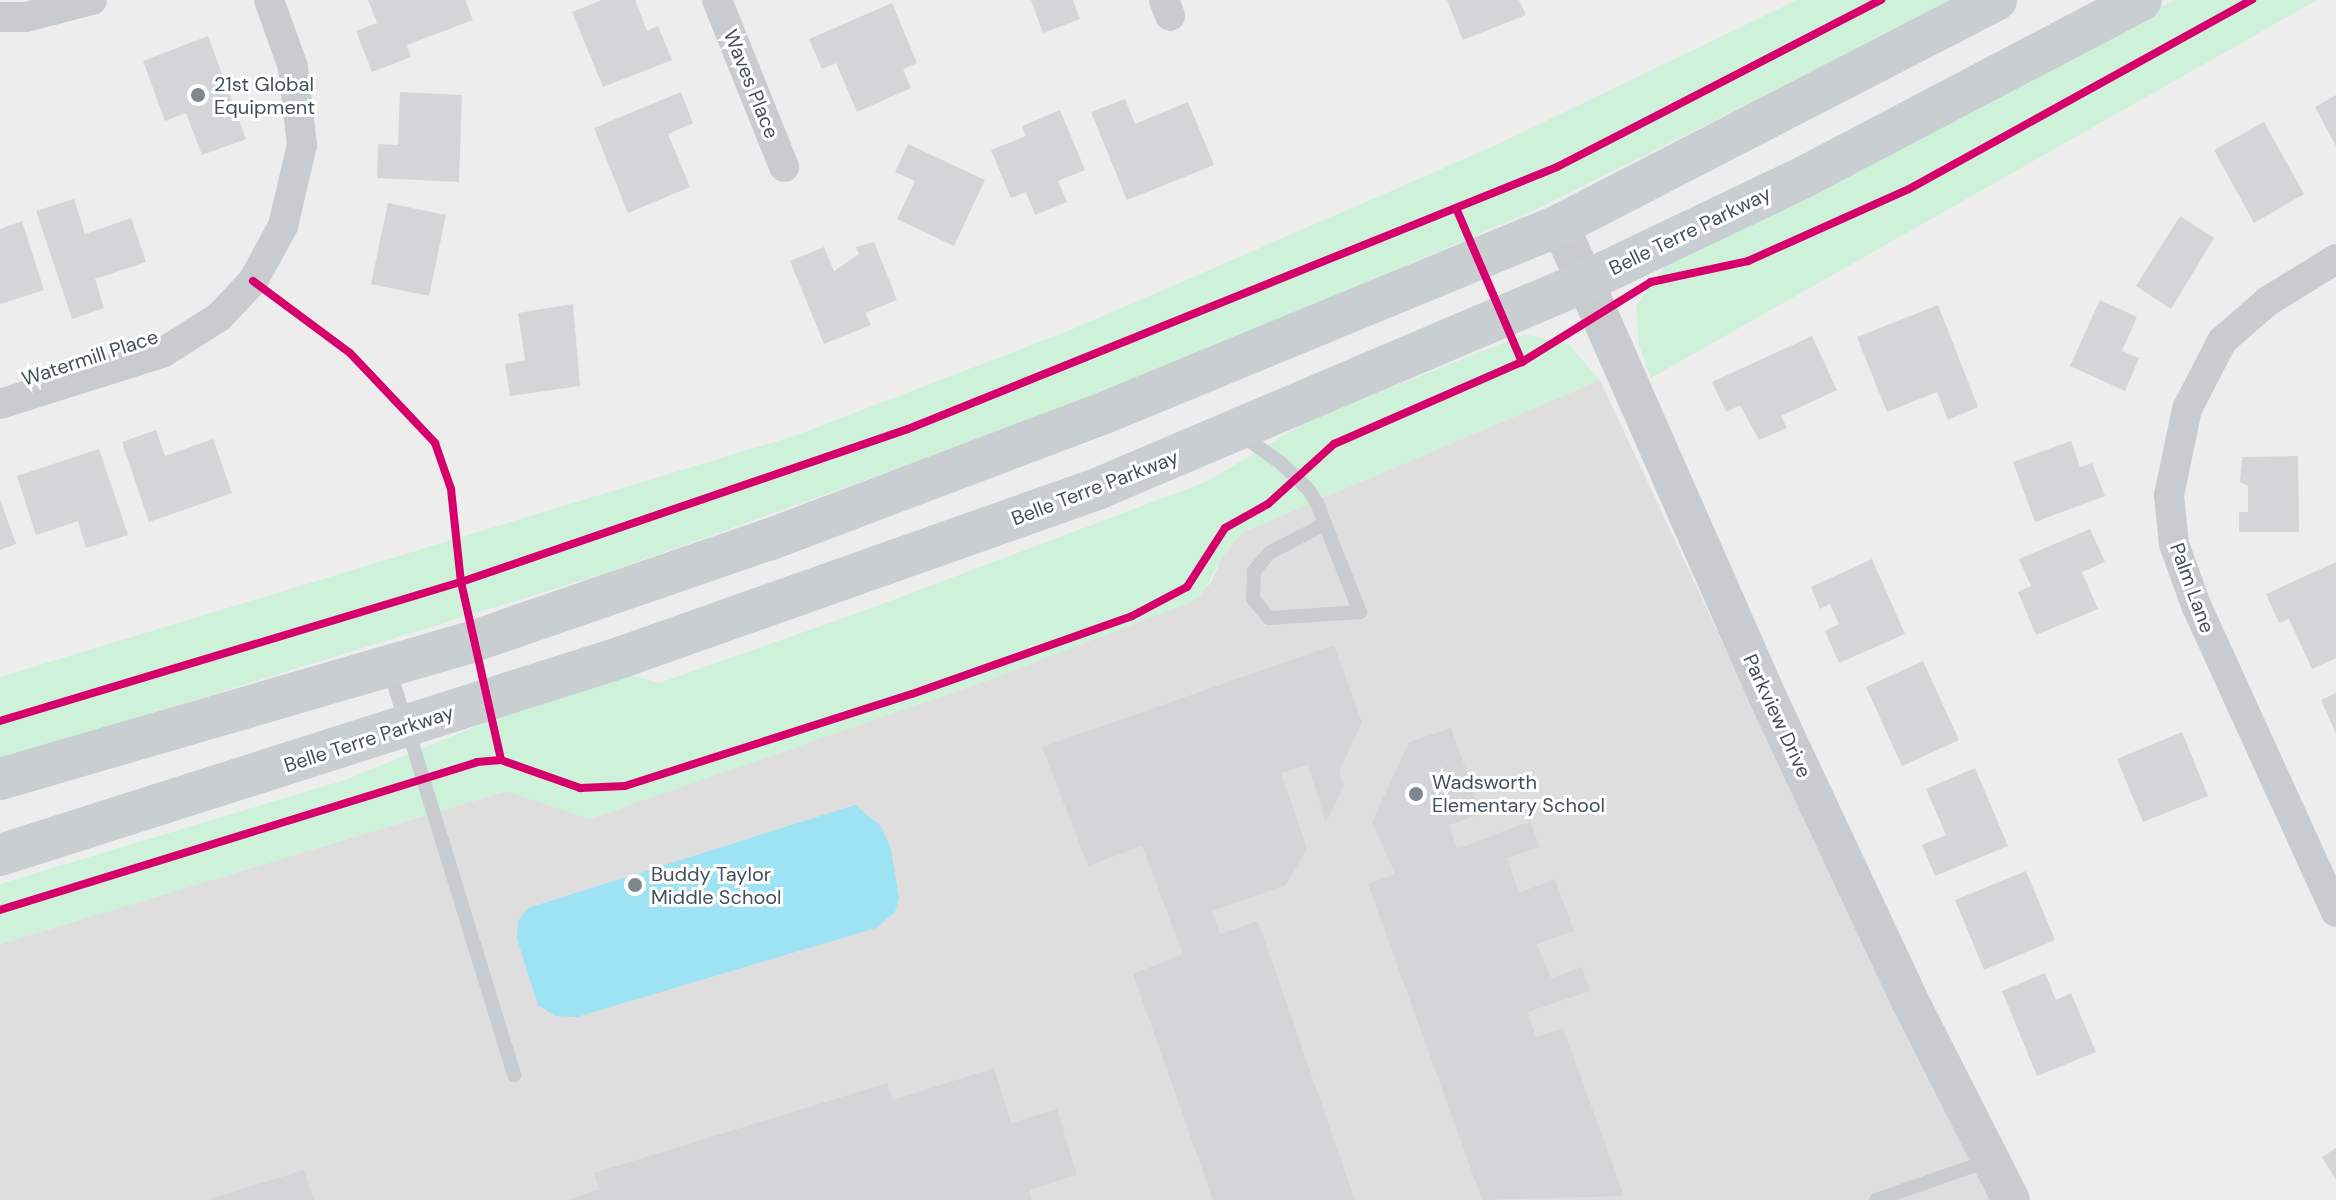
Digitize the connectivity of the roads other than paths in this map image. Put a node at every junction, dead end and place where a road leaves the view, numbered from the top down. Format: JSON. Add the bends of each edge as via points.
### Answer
{"nodes":[{"id":1,"x":92,"y":0,"type":"edge"},
{"id":2,"x":269,"y":0,"type":"edge"},
{"id":3,"x":717,"y":0,"type":"edge"},
{"id":4,"x":1996,"y":0,"type":"edge"},
{"id":5,"x":2141,"y":0,"type":"edge"},
{"id":6,"x":0,"y":17,"type":"edge"},
{"id":7,"x":784,"y":167,"type":"dead end"},
{"id":8,"x":1560,"y":225,"type":"junction"},
{"id":9,"x":2336,"y":259,"type":"edge"},
{"id":10,"x":1584,"y":282,"type":"junction"},
{"id":11,"x":0,"y":404,"type":"edge"},
{"id":12,"x":1236,"y":432,"type":"junction"},
{"id":13,"x":1325,"y":524,"type":"junction"},
{"id":14,"x":389,"y":668,"type":"junction"},
{"id":15,"x":407,"y":727,"type":"junction"},
{"id":16,"x":0,"y":779,"type":"edge"},
{"id":17,"x":0,"y":855,"type":"edge"},
{"id":18,"x":2336,"y":912,"type":"edge"},
{"id":19,"x":514,"y":1075,"type":"dead end"},
{"id":20,"x":1990,"y":1160,"type":"junction"},
{"id":21,"x":1876,"y":1199,"type":"edge"},
{"id":22,"x":2011,"y":1200,"type":"edge"}],
"edges":[{"from":1,"to":6,"type":"street","via":[[26,17]]},
{"from":2,"to":11,"type":"street","name":"Watermill Place","via":[[293,67],[302,145],[283,226],[253,281],[219,317],[162,353]]},
{"from":3,"to":7,"type":"street","name":"Waves Place"},
{"from":4,"to":8,"type":"main road"},
{"from":5,"to":10,"type":"main road","name":"Belle Terre Parkway","via":[[1800,179]]},
{"from":8,"to":10,"type":"street","name":"Parkview Drive"},
{"from":8,"to":14,"type":"main road","via":[[1104,413],[768,540]]},
{"from":9,"to":18,"type":"street","name":"Palm Lane","via":[[2268,301],[2222,341],[2187,409],[2169,495],[2174,544],[2196,605]]},
{"from":10,"to":12,"type":"main road","name":"Belle Terre Parkway"},
{"from":10,"to":20,"type":"street","name":"Parkview Drive","via":[[1769,700]]},
{"from":12,"to":13,"type":"lane","via":[[1296,477]]},
{"from":12,"to":15,"type":"main road","name":"Belle Terre Parkway","via":[[927,552]]},
{"from":13,"to":13,"type":"lane","via":[[1279,547],[1259,563],[1251,579],[1256,607],[1279,622],[1360,612]]},
{"from":14,"to":15,"type":"lane"},
{"from":14,"to":16,"type":"main road"},
{"from":15,"to":17,"type":"main road","name":"Belle Terre Parkway"},
{"from":15,"to":19,"type":"lane"},
{"from":20,"to":21,"type":"lane"},
{"from":20,"to":22,"type":"street","name":"Parkview Drive"}]}
